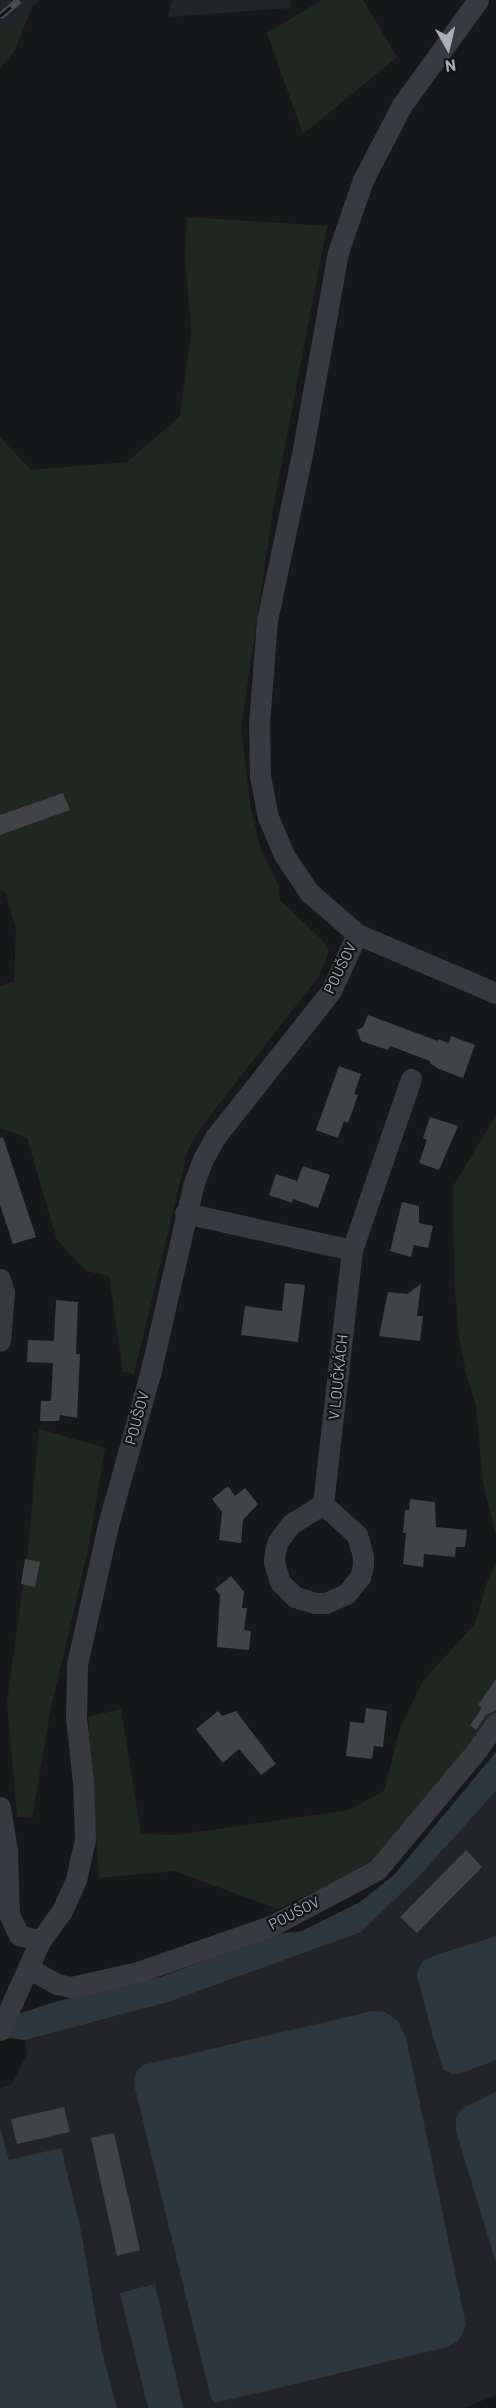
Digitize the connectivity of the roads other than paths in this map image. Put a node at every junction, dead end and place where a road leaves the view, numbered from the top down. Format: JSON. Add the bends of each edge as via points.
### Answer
{"nodes":[{"id":1,"x":478,"y":0,"type":"edge"},
{"id":2,"x":357,"y":934,"type":"junction"},
{"id":3,"x":496,"y":993,"type":"edge"},
{"id":4,"x":411,"y":1079,"type":"dead end"},
{"id":5,"x":185,"y":1213,"type":"junction"},
{"id":6,"x":352,"y":1250,"type":"junction"},
{"id":7,"x":0,"y":1279,"type":"edge"},
{"id":8,"x":0,"y":1341,"type":"edge"},
{"id":9,"x":323,"y":1504,"type":"junction"},
{"id":10,"x":496,"y":1723,"type":"edge"},
{"id":11,"x":0,"y":1807,"type":"edge"},
{"id":12,"x":40,"y":1941,"type":"junction"},
{"id":13,"x":28,"y":1968,"type":"junction"},
{"id":14,"x":4,"y":2020,"type":"edge"}],
"edges":[{"from":1,"to":2,"type":"street","via":[[402,105],[363,180],[338,252],[267,620],[259,724],[260,776],[268,817],[294,873],[326,909]]},
{"from":2,"to":3,"type":"street"},
{"from":2,"to":5,"type":"street","name":"POUŠOV","via":[[331,990],[216,1136],[203,1159]]},
{"from":4,"to":6,"type":"street","name":"V LOUČKÁCH"},
{"from":5,"to":6,"type":"street"},
{"from":5,"to":12,"type":"street","name":"POUŠOV","via":[[150,1374],[108,1525],[77,1664],[76,1718],[85,1839],[76,1880],[62,1911]]},
{"from":6,"to":9,"type":"street","name":"V LOUČKÁCH"},
{"from":7,"to":8,"type":"street","via":[[4,1292]]},
{"from":9,"to":9,"type":"street","via":[[291,1524],[278,1541],[274,1562],[280,1582],[295,1597],[315,1603],[326,1603],[346,1594],[354,1587],[363,1566],[357,1535]]},
{"from":10,"to":13,"type":"street","name":"POUŠOV","via":[[377,1870],[273,1925],[138,1972],[71,1987]]},
{"from":11,"to":12,"type":"street","via":[[8,1851],[9,1914],[19,1935]]},
{"from":12,"to":13,"type":"street","name":"POUŠOV"},
{"from":13,"to":14,"type":"street","name":"POUŠOV"}]}
